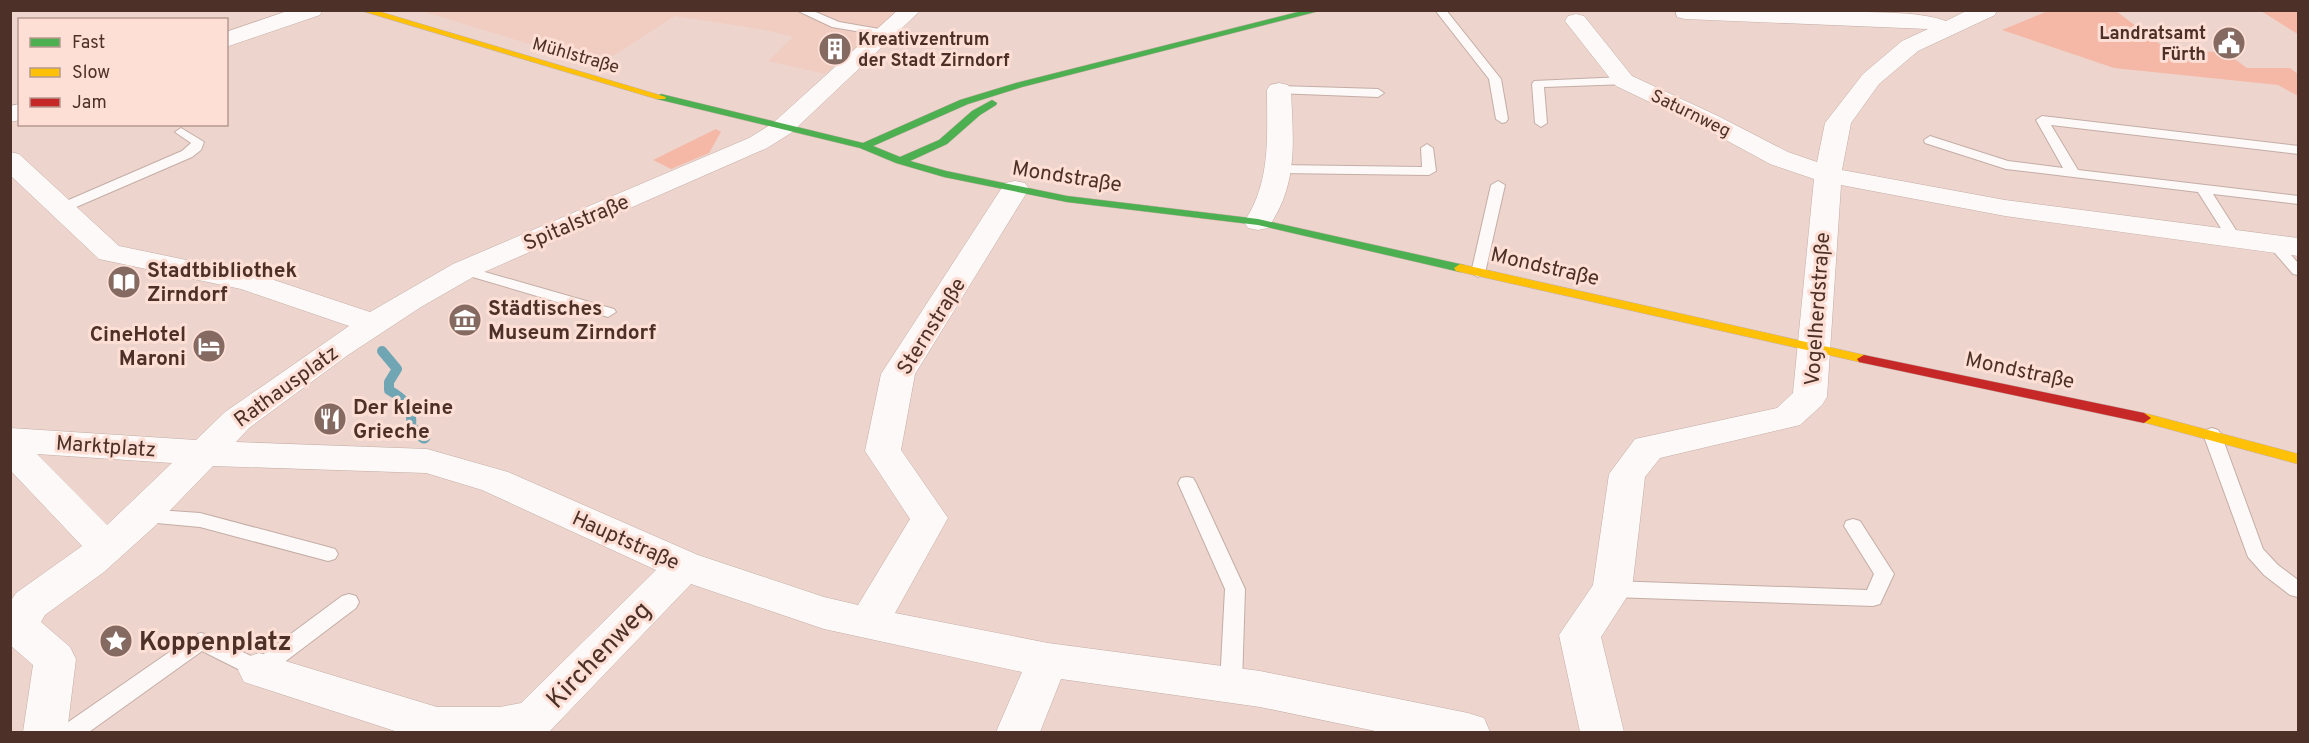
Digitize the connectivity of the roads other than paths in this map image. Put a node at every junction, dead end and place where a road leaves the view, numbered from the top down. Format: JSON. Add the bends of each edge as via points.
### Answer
{"nodes":[{"id":1,"x":312,"y":10,"type":"edge"},
{"id":2,"x":363,"y":10,"type":"edge"},
{"id":3,"x":801,"y":10,"type":"edge"},
{"id":4,"x":911,"y":10,"type":"edge"},
{"id":5,"x":1319,"y":10,"type":"edge"},
{"id":6,"x":1440,"y":10,"type":"edge"},
{"id":7,"x":1987,"y":10,"type":"edge"},
{"id":8,"x":1685,"y":12,"type":"dead end"},
{"id":9,"x":1576,"y":21,"type":"dead end"},
{"id":10,"x":1945,"y":28,"type":"junction"},
{"id":11,"x":885,"y":33,"type":"junction"},
{"id":12,"x":228,"y":39,"type":"edge"},
{"id":13,"x":1571,"y":73,"type":"dead end"},
{"id":14,"x":1621,"y":78,"type":"junction"},
{"id":15,"x":1019,"y":85,"type":"junction"},
{"id":16,"x":1279,"y":90,"type":"joint"},
{"id":17,"x":1378,"y":93,"type":"dead end"},
{"id":18,"x":1502,"y":119,"type":"dead end"},
{"id":19,"x":1541,"y":123,"type":"dead end"},
{"id":20,"x":782,"y":128,"type":"junction"},
{"id":21,"x":181,"y":132,"type":"dead end"},
{"id":22,"x":952,"y":135,"type":"junction"},
{"id":23,"x":1930,"y":140,"type":"dead end"},
{"id":24,"x":864,"y":146,"type":"junction"},
{"id":25,"x":1427,"y":148,"type":"dead end"},
{"id":26,"x":2298,"y":150,"type":"edge"},
{"id":27,"x":10,"y":160,"type":"edge"},
{"id":28,"x":900,"y":161,"type":"junction"},
{"id":29,"x":1279,"y":169,"type":"junction"},
{"id":30,"x":2073,"y":173,"type":"junction"},
{"id":31,"x":1827,"y":175,"type":"junction"},
{"id":32,"x":981,"y":182,"type":"junction"},
{"id":33,"x":1498,"y":186,"type":"dead end"},
{"id":34,"x":2202,"y":188,"type":"junction"},
{"id":35,"x":1015,"y":189,"type":"junction"},
{"id":36,"x":2298,"y":200,"type":"edge"},
{"id":37,"x":62,"y":208,"type":"junction"},
{"id":38,"x":1258,"y":222,"type":"junction"},
{"id":39,"x":2234,"y":238,"type":"junction"},
{"id":40,"x":2286,"y":245,"type":"edge"},
{"id":41,"x":464,"y":270,"type":"junction"},
{"id":42,"x":2298,"y":271,"type":"edge"},
{"id":43,"x":1478,"y":273,"type":"junction"},
{"id":44,"x":608,"y":312,"type":"dead end"},
{"id":45,"x":374,"y":324,"type":"junction"},
{"id":46,"x":1812,"y":348,"type":"junction"},
{"id":47,"x":2212,"y":434,"type":"junction"},
{"id":48,"x":10,"y":440,"type":"edge"},
{"id":49,"x":10,"y":448,"type":"edge"},
{"id":50,"x":202,"y":453,"type":"junction"},
{"id":51,"x":2298,"y":459,"type":"edge"},
{"id":52,"x":1187,"y":483,"type":"dead end"},
{"id":53,"x":142,"y":516,"type":"junction"},
{"id":54,"x":1853,"y":526,"type":"dead end"},
{"id":55,"x":106,"y":547,"type":"junction"},
{"id":56,"x":328,"y":554,"type":"dead end"},
{"id":57,"x":684,"y":566,"type":"junction"},
{"id":58,"x":1612,"y":589,"type":"junction"},
{"id":59,"x":2297,"y":590,"type":"dead end"},
{"id":60,"x":349,"y":602,"type":"dead end"},
{"id":61,"x":20,"y":606,"type":"edge"},
{"id":62,"x":868,"y":624,"type":"junction"},
{"id":63,"x":1048,"y":660,"type":"junction"},
{"id":64,"x":259,"y":670,"type":"junction"},
{"id":65,"x":1231,"y":684,"type":"junction"},
{"id":66,"x":45,"y":732,"type":"edge"},
{"id":67,"x":72,"y":732,"type":"edge"},
{"id":68,"x":1017,"y":732,"type":"edge"},
{"id":69,"x":1468,"y":732,"type":"edge"},
{"id":70,"x":1602,"y":732,"type":"edge"}],
"edges":[{"from":1,"to":12,"type":"street"},
{"from":2,"to":20,"type":"street","name":"Mühlstraße","via":[[547,66]]},
{"from":3,"to":11,"type":"lane","via":[[836,25]]},
{"from":4,"to":11,"type":"street","name":"Spitalstraße"},
{"from":5,"to":15,"type":"street"},
{"from":6,"to":18,"type":"lane","via":[[1495,79]]},
{"from":7,"to":10,"type":"street","name":"Vogelherdstraße"},
{"from":8,"to":10,"type":"street","via":[[1896,20]]},
{"from":9,"to":14,"type":"street","name":"Saturnweg"},
{"from":10,"to":31,"type":"street","name":"Vogelherdstraße","via":[[1910,46],[1871,79],[1838,123]]},
{"from":11,"to":20,"type":"street","name":"Spitalstraße"},
{"from":13,"to":14,"type":"lane"},
{"from":14,"to":19,"type":"lane","via":[[1538,84]]},
{"from":14,"to":31,"type":"street","name":"Saturnweg","via":[[1779,158]]},
{"from":15,"to":22,"type":"street","via":[[976,113]]},
{"from":15,"to":24,"type":"street","via":[[964,102]]},
{"from":16,"to":17,"type":"lane"},
{"from":16,"to":29,"type":"street"},
{"from":20,"to":24,"type":"street","name":"Mondstraße"},
{"from":20,"to":41,"type":"street","name":"Spitalstraße","via":[[758,143],[656,189]]},
{"from":21,"to":37,"type":"lane","via":[[198,142],[187,154]]},
{"from":22,"to":28,"type":"street"},
{"from":22,"to":32,"type":"street","via":[[955,157]]},
{"from":23,"to":30,"type":"lane","via":[[2007,165]]},
{"from":24,"to":28,"type":"street","name":"Mondstraße"},
{"from":25,"to":29,"type":"lane","via":[[1429,171]]},
{"from":26,"to":30,"type":"lane","via":[[2042,120]]},
{"from":27,"to":37,"type":"street"},
{"from":28,"to":32,"type":"street","name":"Mondstraße"},
{"from":29,"to":38,"type":"street","via":[[1268,210]]},
{"from":30,"to":34,"type":"lane"},
{"from":31,"to":39,"type":"street","via":[[2005,208]]},
{"from":31,"to":46,"type":"street","name":"Vogelherdstraße"},
{"from":32,"to":35,"type":"street","name":"Mondstraße"},
{"from":33,"to":43,"type":"lane"},
{"from":34,"to":36,"type":"lane"},
{"from":34,"to":39,"type":"lane"},
{"from":35,"to":38,"type":"street","name":"Mondstraße","via":[[1067,200]]},
{"from":35,"to":62,"type":"street","name":"Sternstraße","via":[[898,374],[883,451],[929,518]]},
{"from":37,"to":45,"type":"street","via":[[109,253],[248,281]]},
{"from":38,"to":43,"type":"street","name":"Mondstraße"},
{"from":39,"to":40,"type":"street"},
{"from":40,"to":42,"type":"lane"},
{"from":41,"to":44,"type":"lane"},
{"from":41,"to":45,"type":"street","name":"Spitalstraße"},
{"from":43,"to":46,"type":"street","name":"Mondstraße"},
{"from":45,"to":50,"type":"street","name":"Rathausplatz","via":[[237,420]]},
{"from":46,"to":47,"type":"street","name":"Mondstraße"},
{"from":46,"to":58,"type":"street","name":"Vogelherdstraße","via":[[1810,397],[1788,417],[1648,448],[1627,474]]},
{"from":47,"to":51,"type":"street","name":"Mondstraße"},
{"from":47,"to":59,"type":"lane","via":[[2255,552]]},
{"from":48,"to":50,"type":"street","name":"Marktplatz"},
{"from":49,"to":55,"type":"street"},
{"from":50,"to":53,"type":"street"},
{"from":50,"to":57,"type":"street","name":"Hauptstraße","via":[[427,461],[495,481]]},
{"from":52,"to":65,"type":"lane","via":[[1235,589]]},
{"from":53,"to":55,"type":"street"},
{"from":53,"to":56,"type":"lane","via":[[200,520]]},
{"from":54,"to":58,"type":"lane","via":[[1884,574],[1873,598]]},
{"from":55,"to":61,"type":"street","via":[[74,574]]},
{"from":57,"to":62,"type":"street","name":"Hauptstraße"},
{"from":57,"to":64,"type":"street","name":"Kirchenweg","via":[[533,720],[500,726],[437,726]]},
{"from":58,"to":70,"type":"street","name":"Vogelherdstraße","via":[[1580,635]]},
{"from":60,"to":64,"type":"lane"},
{"from":61,"to":66,"type":"street","via":[[18,627],[55,659]]},
{"from":62,"to":63,"type":"street","name":"Hauptstraße"},
{"from":63,"to":65,"type":"street","name":"Hauptstraße"},
{"from":63,"to":68,"type":"street"},
{"from":64,"to":67,"type":"lane","via":[[201,641]]},
{"from":65,"to":69,"type":"street","name":"Hauptstraße"}]}
